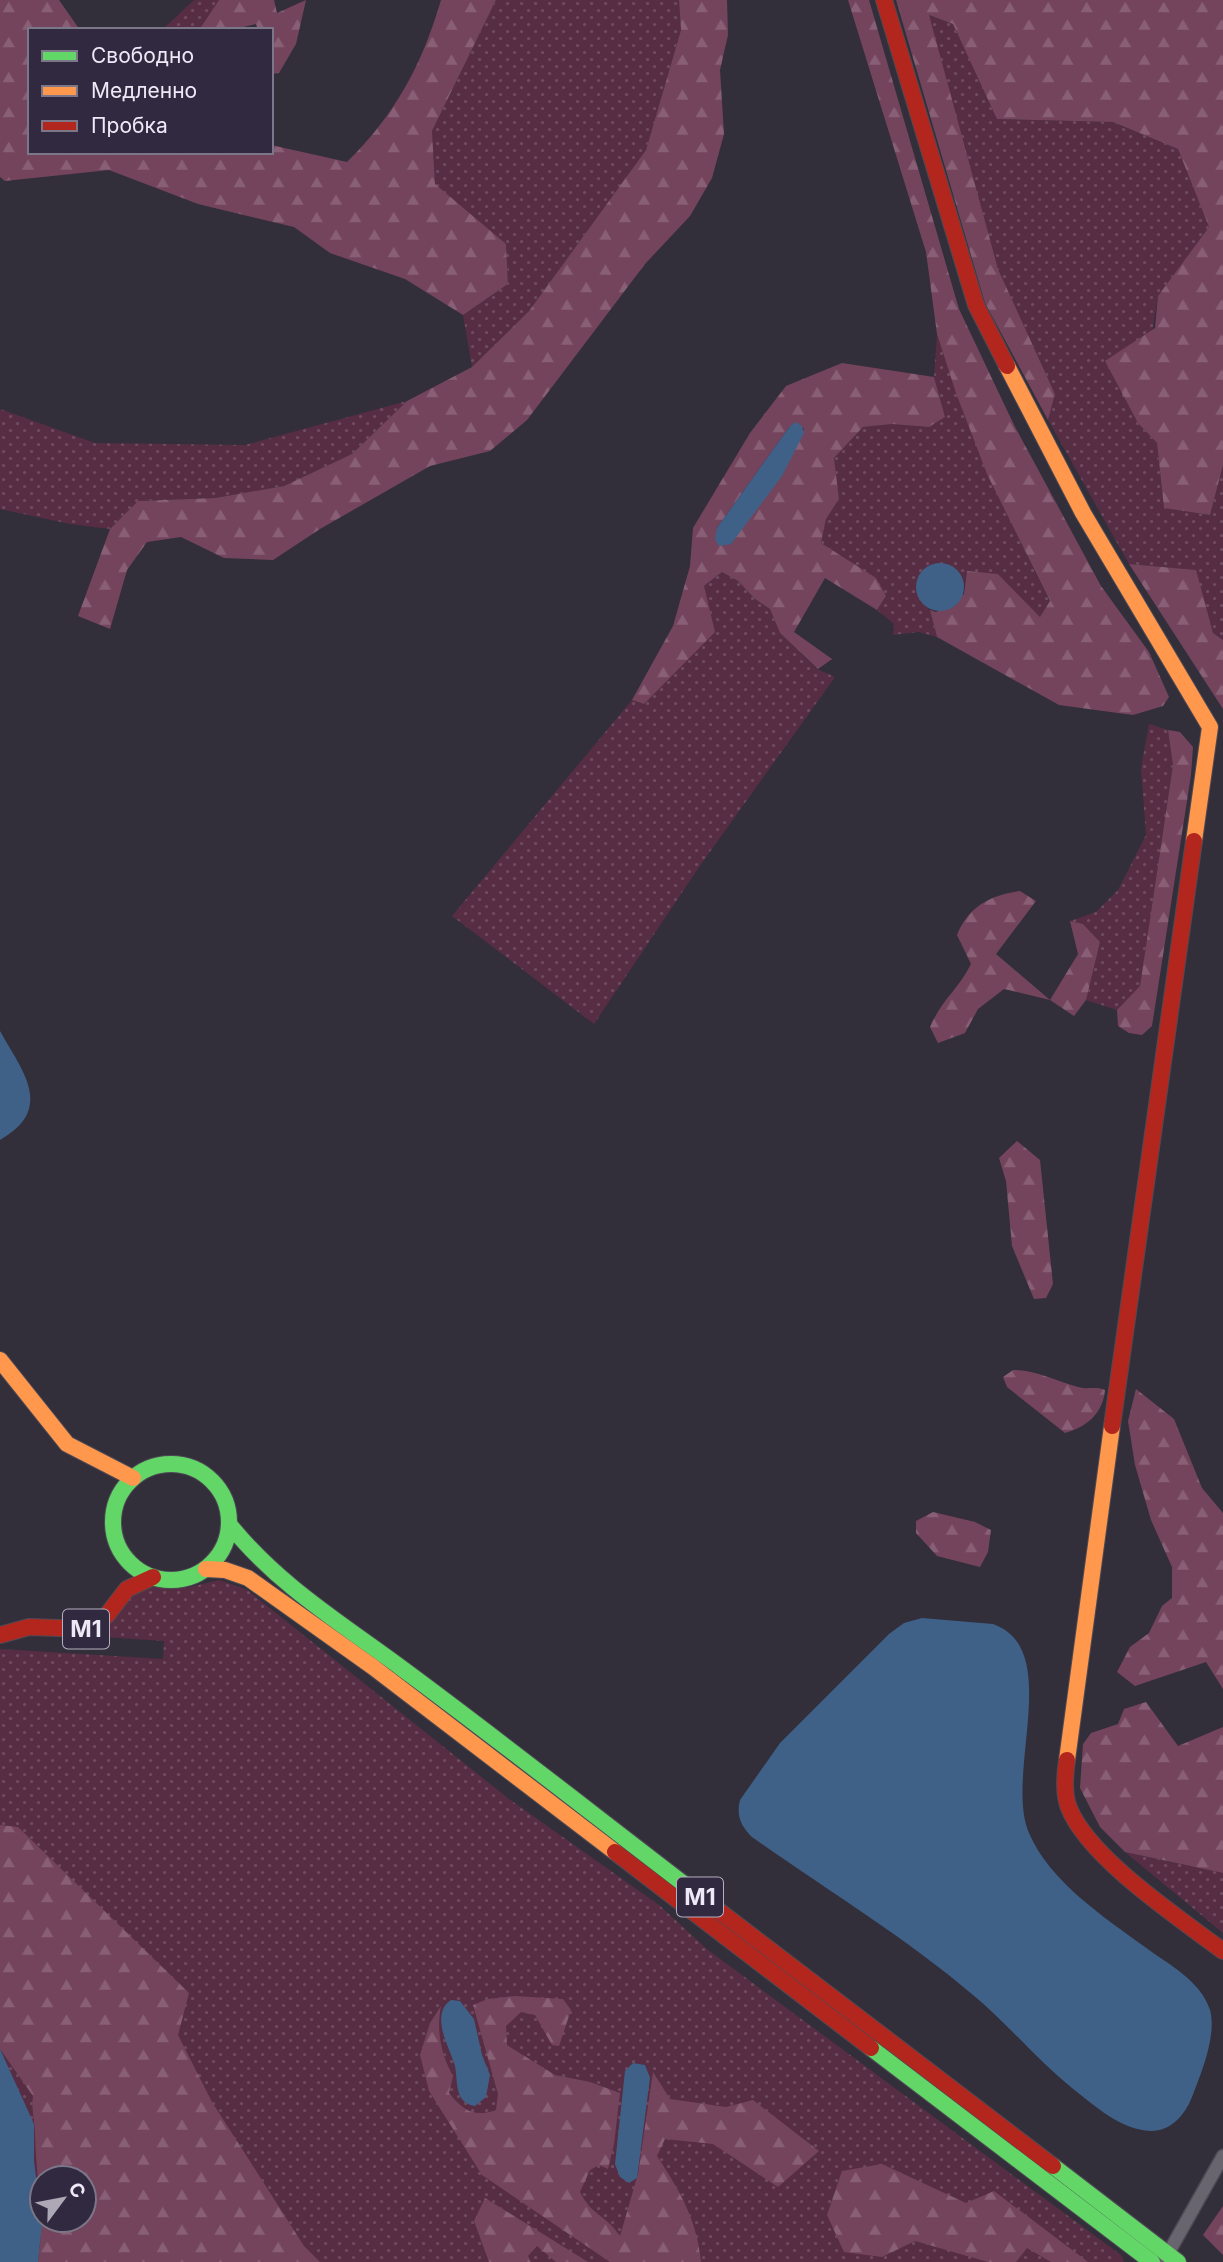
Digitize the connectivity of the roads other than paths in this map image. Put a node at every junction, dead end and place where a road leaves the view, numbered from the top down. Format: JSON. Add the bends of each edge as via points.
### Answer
{"nodes":[{"id":1,"x":884,"y":0,"type":"edge"},
{"id":2,"x":1217,"y":729,"type":"edge"},
{"id":3,"x":0,"y":1360,"type":"edge"},
{"id":4,"x":133,"y":1478,"type":"junction"},
{"id":5,"x":229,"y":1524,"type":"junction"},
{"id":6,"x":206,"y":1569,"type":"junction"},
{"id":7,"x":153,"y":1577,"type":"junction"},
{"id":8,"x":0,"y":1635,"type":"edge"},
{"id":9,"x":1223,"y":1951,"type":"edge"},
{"id":10,"x":1223,"y":2156,"type":"edge"},
{"id":11,"x":1170,"y":2259,"type":"edge"},
{"id":12,"x":1152,"y":2262,"type":"edge"}],
"edges":[{"from":1,"to":2,"type":"main road","via":[[976,305],[1083,513]]},
{"from":2,"to":9,"type":"main road","via":[[1149,1150],[1065,1774],[1068,1808],[1083,1830],[1141,1885]]},
{"from":3,"to":4,"type":"main road","via":[[67,1444]]},
{"from":4,"to":5,"type":"main road","number":"М1","via":[[162,1464],[193,1468],[221,1490]]},
{"from":4,"to":7,"type":"main road","via":[[116,1504],[114,1535],[129,1562]]},
{"from":5,"to":6,"type":"main road","via":[[224,1548]]},
{"from":5,"to":11,"type":"main road","number":"М1","via":[[251,1553],[316,1607]]},
{"from":6,"to":7,"type":"main road","number":"М1","via":[[186,1579]]},
{"from":6,"to":12,"type":"main road","number":"М1","via":[[248,1578],[373,1667]]},
{"from":7,"to":8,"type":"main road","number":"М1","via":[[127,1589],[89,1629],[29,1627]]},
{"from":10,"to":11,"type":"street"}]}
